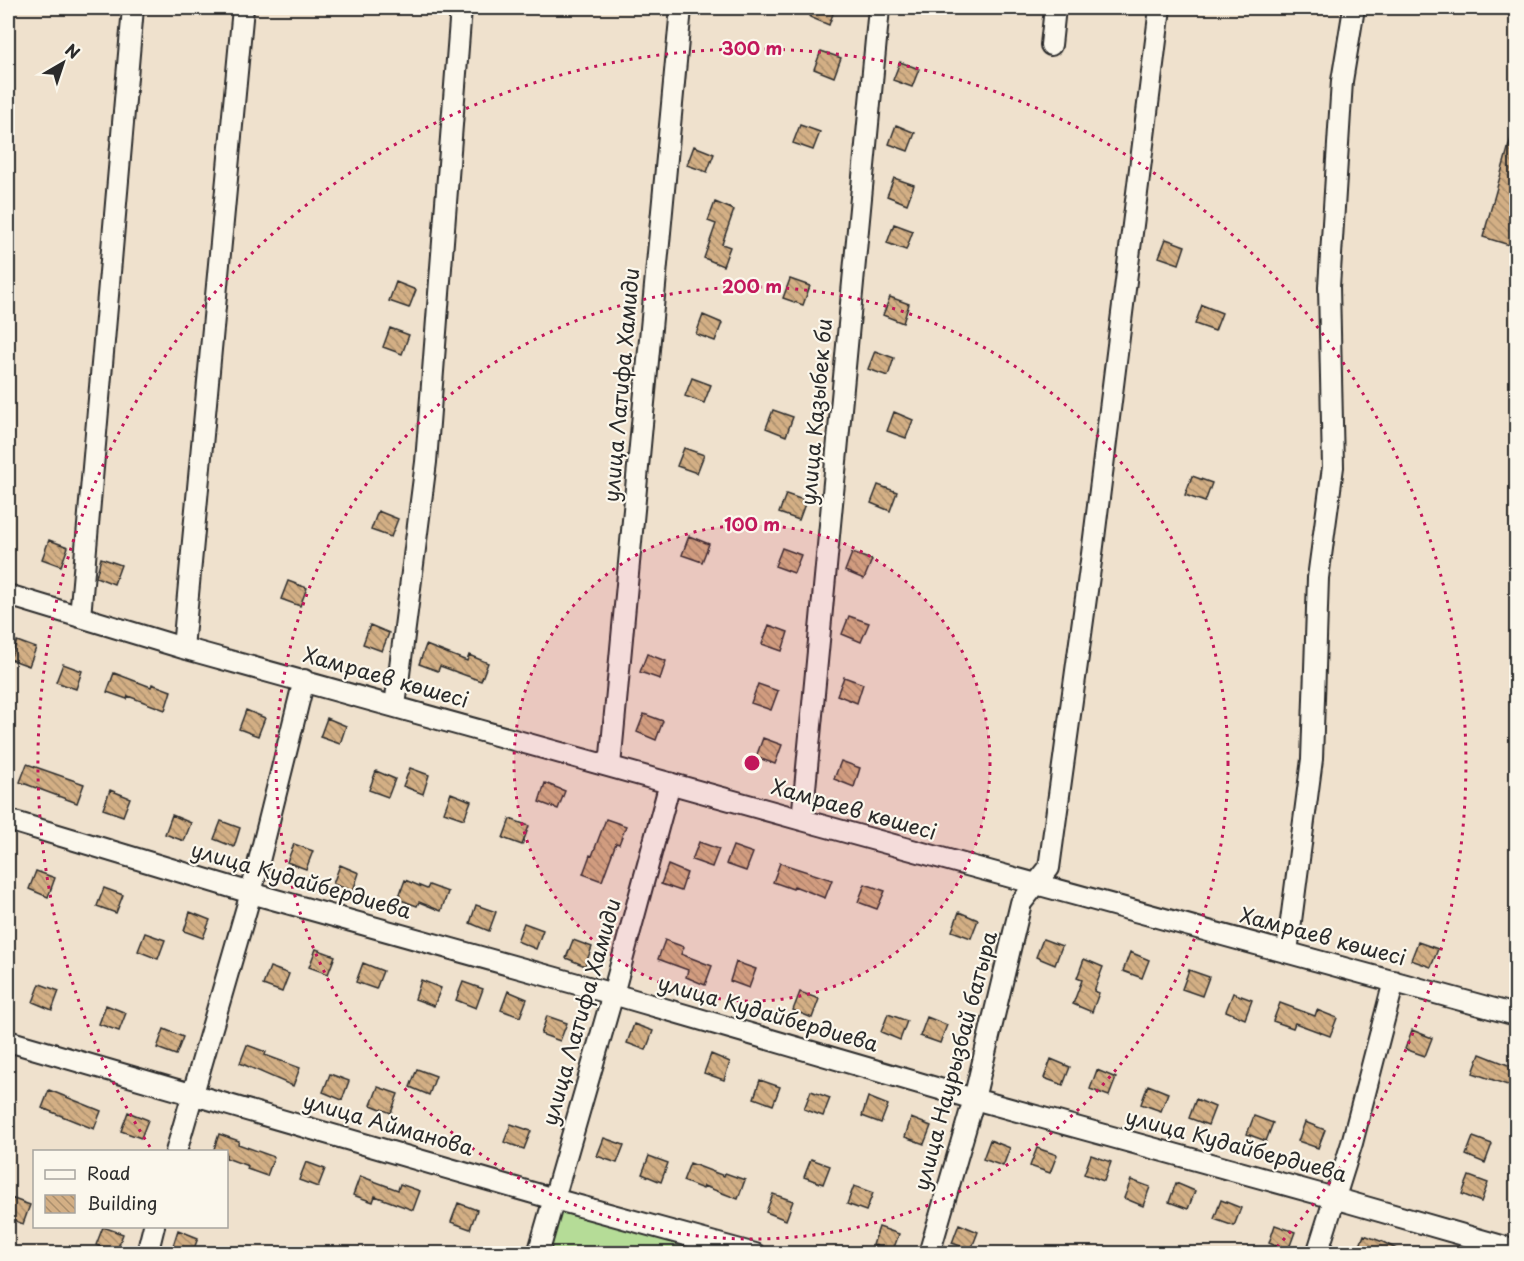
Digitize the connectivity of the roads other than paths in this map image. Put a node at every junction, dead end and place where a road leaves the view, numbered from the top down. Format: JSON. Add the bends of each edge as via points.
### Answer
{"nodes":[{"id":1,"x":133,"y":8,"type":"edge"},
{"id":2,"x":243,"y":8,"type":"edge"},
{"id":3,"x":461,"y":8,"type":"edge"},
{"id":4,"x":681,"y":8,"type":"edge"},
{"id":5,"x":879,"y":8,"type":"edge"},
{"id":6,"x":1055,"y":8,"type":"edge"},
{"id":7,"x":1160,"y":8,"type":"edge"},
{"id":8,"x":1354,"y":8,"type":"edge"},
{"id":9,"x":1051,"y":45,"type":"dead end"},
{"id":10,"x":8,"y":595,"type":"edge"},
{"id":11,"x":80,"y":617,"type":"junction"},
{"id":12,"x":183,"y":648,"type":"junction"},
{"id":13,"x":304,"y":680,"type":"junction"},
{"id":14,"x":395,"y":706,"type":"junction"},
{"id":15,"x":610,"y":766,"type":"junction"},
{"id":16,"x":670,"y":783,"type":"junction"},
{"id":17,"x":8,"y":820,"type":"edge"},
{"id":18,"x":802,"y":820,"type":"junction"},
{"id":19,"x":1036,"y":885,"type":"junction"},
{"id":20,"x":251,"y":893,"type":"junction"},
{"id":21,"x":1287,"y":952,"type":"junction"},
{"id":22,"x":1394,"y":981,"type":"junction"},
{"id":23,"x":613,"y":994,"type":"junction"},
{"id":24,"x":1516,"y":1015,"type":"edge"},
{"id":25,"x":8,"y":1041,"type":"edge"},
{"id":26,"x":192,"y":1094,"type":"junction"},
{"id":27,"x":974,"y":1099,"type":"junction"},
{"id":28,"x":177,"y":1150,"type":"edge"},
{"id":29,"x":1334,"y":1198,"type":"junction"},
{"id":30,"x":554,"y":1199,"type":"junction"},
{"id":31,"x":154,"y":1228,"type":"edge"},
{"id":32,"x":1516,"y":1250,"type":"edge"},
{"id":33,"x":147,"y":1254,"type":"edge"},
{"id":34,"x":538,"y":1254,"type":"edge"},
{"id":35,"x":755,"y":1254,"type":"edge"},
{"id":36,"x":929,"y":1254,"type":"edge"},
{"id":37,"x":1317,"y":1254,"type":"edge"}],
"edges":[{"from":1,"to":11,"type":"street"},
{"from":2,"to":12,"type":"street"},
{"from":3,"to":14,"type":"street","via":[[426,462]]},
{"from":4,"to":15,"type":"street","name":"улица Латифа Хамиди"},
{"from":5,"to":18,"type":"street","name":"улица Казыбек би"},
{"from":6,"to":9,"type":"street"},
{"from":7,"to":19,"type":"street","name":"улица Наурызбай батыра","via":[[1053,844],[1049,868]]},
{"from":8,"to":21,"type":"street","via":[[1342,81],[1329,287],[1333,467],[1318,578],[1312,759]]},
{"from":10,"to":11,"type":"street","name":"Хамраев көшесі"},
{"from":11,"to":12,"type":"street","name":"Хамраев көшесі"},
{"from":12,"to":13,"type":"street","name":"Хамраев көшесі"},
{"from":13,"to":14,"type":"street","name":"Хамраев көшесі"},
{"from":13,"to":20,"type":"street"},
{"from":14,"to":15,"type":"street","name":"Хамраев көшесі"},
{"from":15,"to":16,"type":"street","name":"Хамраев көшесі"},
{"from":16,"to":18,"type":"street","name":"Хамраев көшесі"},
{"from":16,"to":23,"type":"street","name":"улица Латифа Хамиди"},
{"from":17,"to":20,"type":"street","name":"улица Кудайбердиева"},
{"from":18,"to":19,"type":"street","name":"Хамраев көшесі"},
{"from":19,"to":21,"type":"street","name":"Хамраев көшесі"},
{"from":19,"to":27,"type":"street","name":"улица Наурызбай батыра","via":[[1021,903]]},
{"from":20,"to":23,"type":"street","name":"улица Кудайбердиева"},
{"from":20,"to":26,"type":"street"},
{"from":21,"to":22,"type":"street","name":"Хамраев көшесі"},
{"from":22,"to":24,"type":"street","name":"Хамраев көшесі"},
{"from":22,"to":29,"type":"street"},
{"from":23,"to":27,"type":"street","name":"улица Кудайбердиева"},
{"from":23,"to":30,"type":"street","name":"улица Латифа Хамиди"},
{"from":25,"to":26,"type":"street","name":"улица Айманова"},
{"from":26,"to":28,"type":"street"},
{"from":26,"to":30,"type":"street","name":"улица Айманова"},
{"from":27,"to":29,"type":"street","name":"улица Кудайбердиева"},
{"from":27,"to":36,"type":"street","name":"улица Наурызбай батыра"},
{"from":29,"to":32,"type":"street","name":"улица Кудайбердиева"},
{"from":29,"to":37,"type":"street"},
{"from":30,"to":34,"type":"street","name":"улица Латифа Хамиди"},
{"from":30,"to":35,"type":"street","name":"улица Айманова"},
{"from":31,"to":33,"type":"street"}]}
